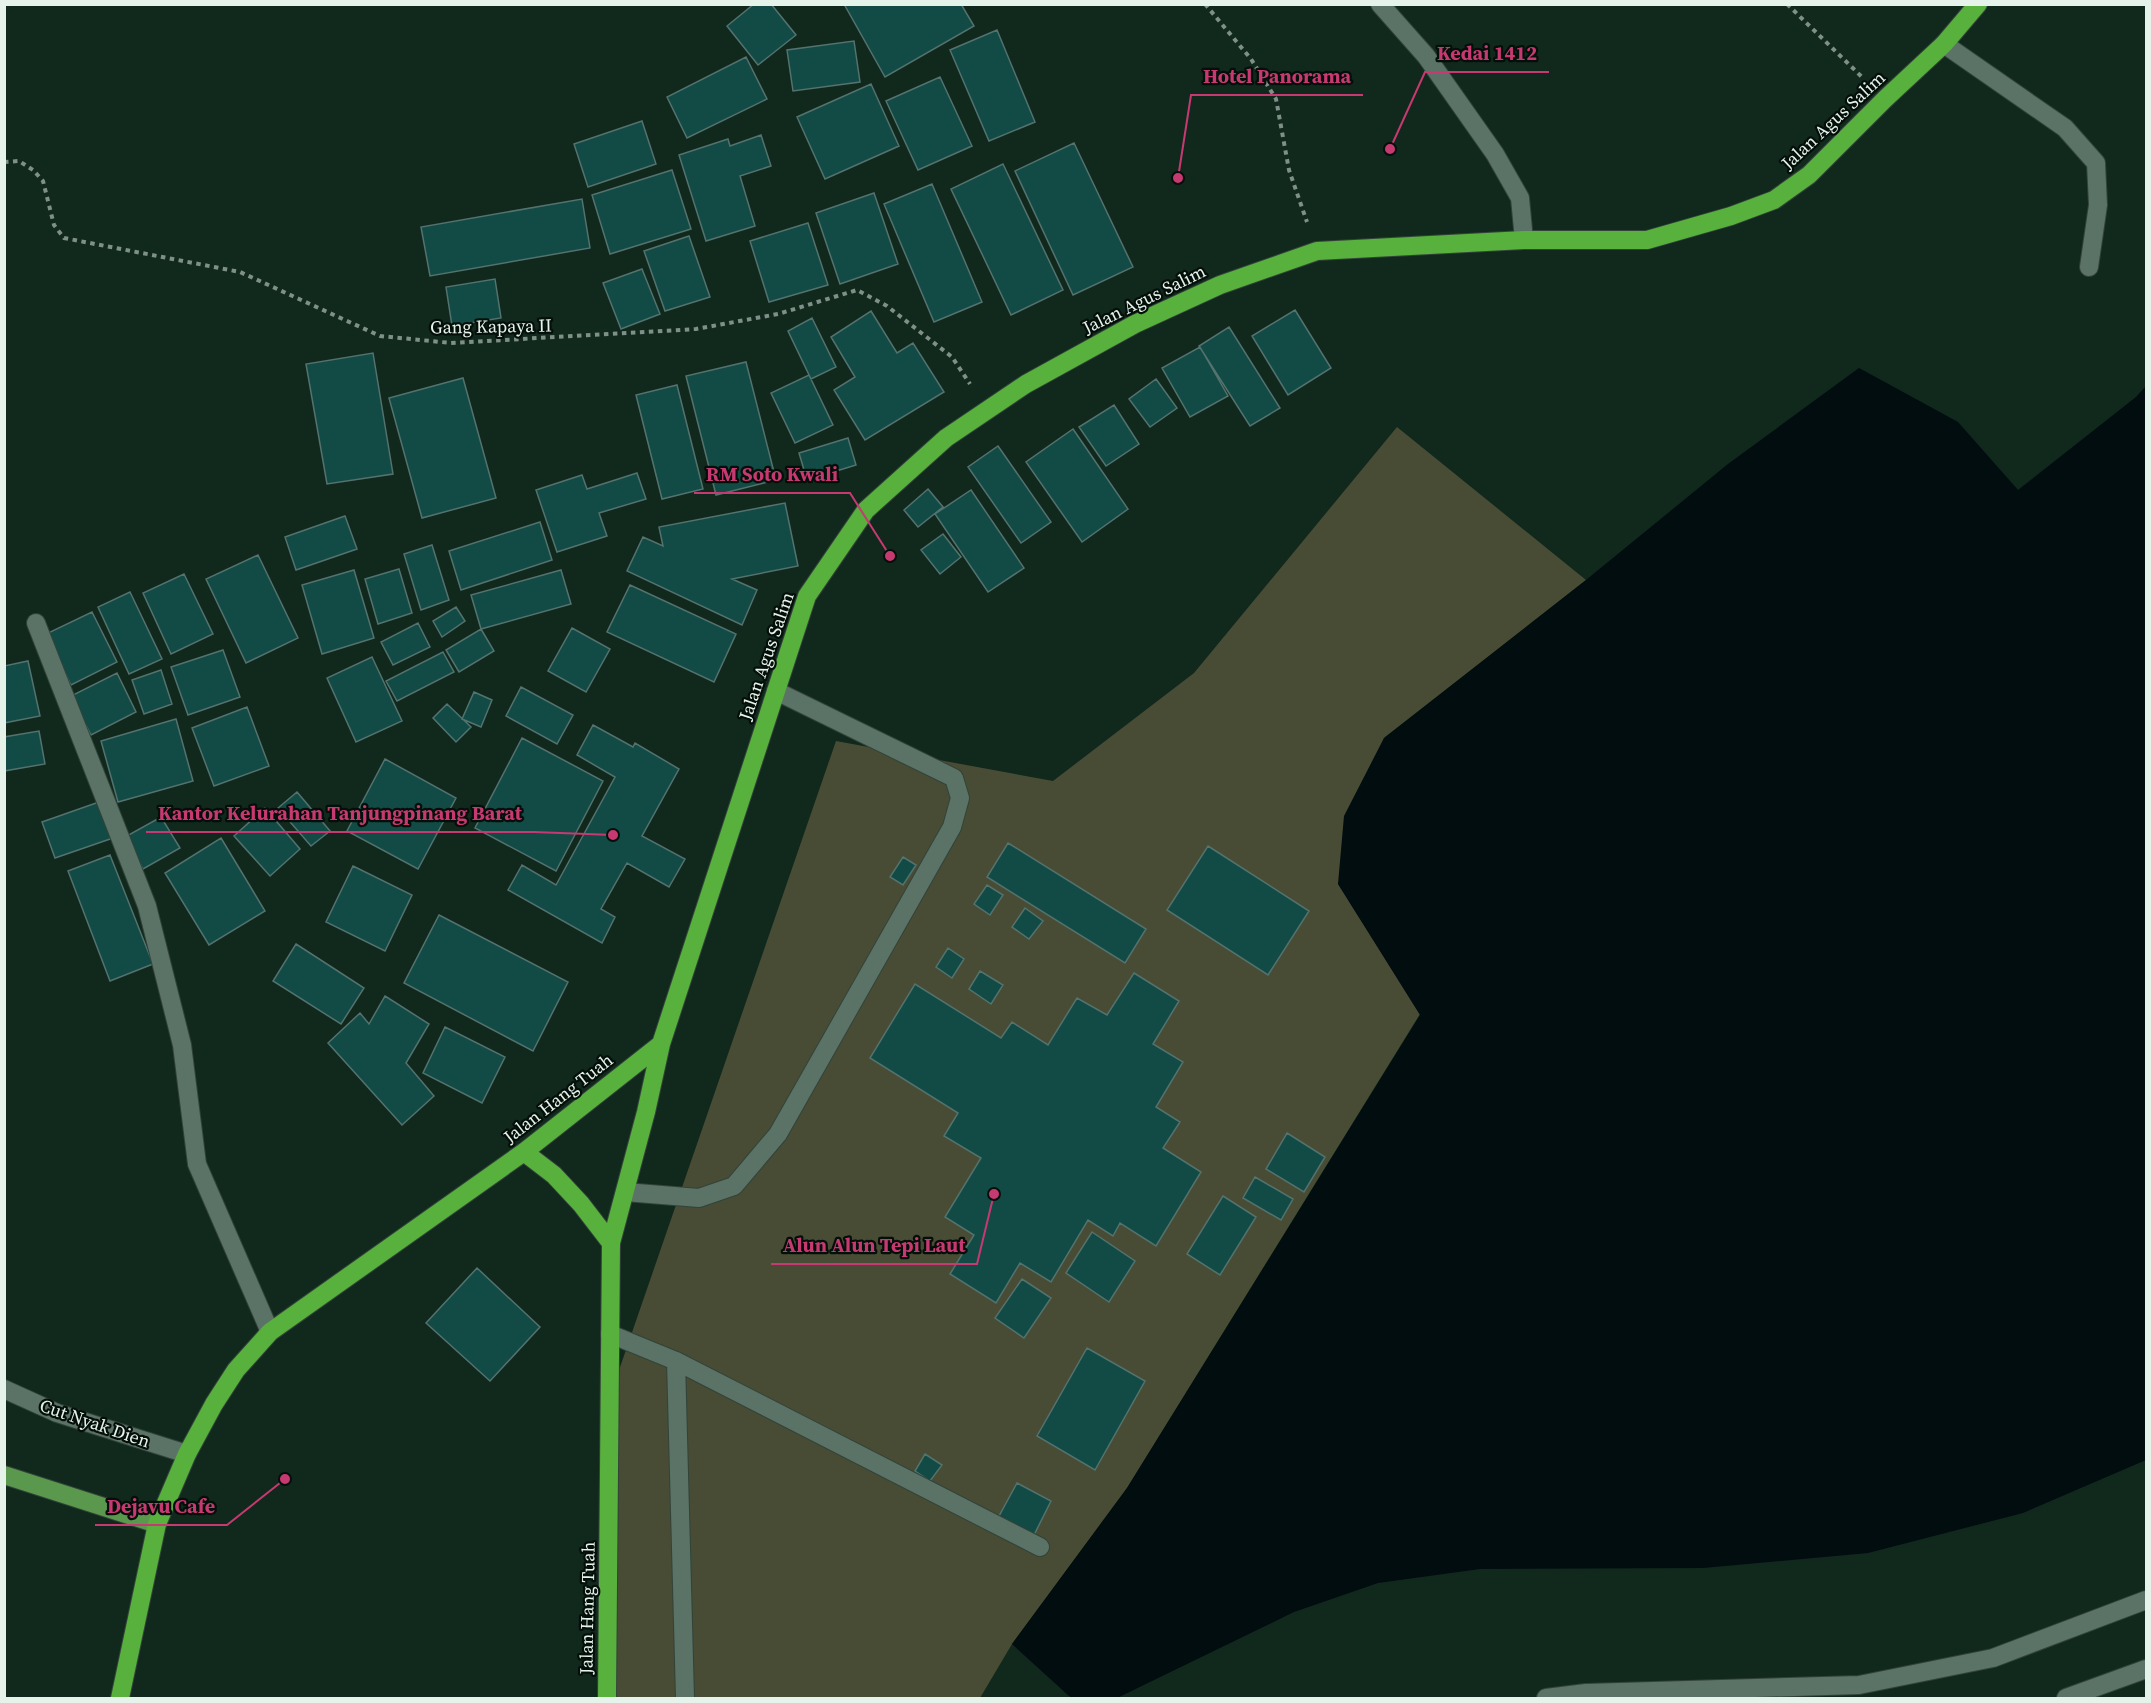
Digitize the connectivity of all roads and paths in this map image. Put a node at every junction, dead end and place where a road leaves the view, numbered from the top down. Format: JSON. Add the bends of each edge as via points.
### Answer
{"nodes":[{"id":1,"x":1206,"y":4,"type":"edge"},
{"id":2,"x":1380,"y":4,"type":"edge"},
{"id":3,"x":1787,"y":4,"type":"edge"},
{"id":4,"x":1978,"y":4,"type":"edge"},
{"id":5,"x":1944,"y":44,"type":"junction"},
{"id":6,"x":1885,"y":99,"type":"junction"},
{"id":7,"x":4,"y":162,"type":"edge"},
{"id":8,"x":1524,"y":240,"type":"junction"},
{"id":9,"x":1317,"y":251,"type":"junction"},
{"id":10,"x":2089,"y":267,"type":"dead end"},
{"id":11,"x":987,"y":410,"type":"junction"},
{"id":12,"x":36,"y":623,"type":"dead end"},
{"id":13,"x":776,"y":691,"type":"junction"},
{"id":14,"x":661,"y":1044,"type":"junction"},
{"id":15,"x":524,"y":1152,"type":"junction"},
{"id":16,"x":625,"y":1192,"type":"junction"},
{"id":17,"x":611,"y":1243,"type":"junction"},
{"id":18,"x":270,"y":1332,"type":"junction"},
{"id":19,"x":610,"y":1334,"type":"junction"},
{"id":20,"x":676,"y":1361,"type":"junction"},
{"id":21,"x":4,"y":1389,"type":"edge"},
{"id":22,"x":187,"y":1454,"type":"junction"},
{"id":23,"x":4,"y":1475,"type":"edge"},
{"id":24,"x":157,"y":1524,"type":"junction"},
{"id":25,"x":1040,"y":1547,"type":"dead end"},
{"id":26,"x":2146,"y":1600,"type":"edge"},
{"id":27,"x":2146,"y":1669,"type":"edge"},
{"id":28,"x":120,"y":1698,"type":"edge"},
{"id":29,"x":607,"y":1698,"type":"edge"},
{"id":30,"x":685,"y":1698,"type":"edge"},
{"id":31,"x":1545,"y":1698,"type":"edge"},
{"id":32,"x":2066,"y":1698,"type":"edge"}],
"edges":[{"from":1,"to":9,"type":"path","via":[[1251,59],[1276,99],[1289,170]]},
{"from":2,"to":8,"type":"street","via":[[1426,56],[1495,154],[1520,198]]},
{"from":3,"to":6,"type":"path"},
{"from":4,"to":5,"type":"highway","name":"Jalan Agus Salim"},
{"from":5,"to":6,"type":"highway","name":"Jalan Agus Salim"},
{"from":5,"to":10,"type":"street","via":[[2065,128],[2096,163],[2097,205]]},
{"from":6,"to":8,"type":"highway","name":"Jalan Agus Salim","via":[[1809,175],[1774,200],[1647,240]]},
{"from":7,"to":11,"type":"path","name":"Gang Kapaya II","via":[[19,161],[43,181],[54,225],[64,238],[240,272],[380,336],[451,343],[696,329],[778,314],[856,290],[886,306],[952,357]]},
{"from":8,"to":9,"type":"highway","name":"Jalan Agus Salim"},
{"from":9,"to":11,"type":"highway","name":"Jalan Agus Salim","via":[[1220,285],[1135,324]]},
{"from":11,"to":13,"type":"highway","name":"Jalan Agus Salim","via":[[946,438],[866,510],[807,596]]},
{"from":12,"to":18,"type":"street","via":[[147,906],[182,1045],[197,1164]]},
{"from":13,"to":14,"type":"highway","name":"Jalan Agus Salim"},
{"from":13,"to":16,"type":"street","via":[[954,778],[960,798],[952,827],[778,1134],[734,1186],[699,1198]]},
{"from":14,"to":15,"type":"highway","name":"Jalan Hang Tuah"},
{"from":14,"to":16,"type":"highway","name":"Jalan Hang Tuah"},
{"from":15,"to":17,"type":"highway","via":[[555,1175]]},
{"from":15,"to":18,"type":"highway","name":"Jalan Hang Tuah"},
{"from":16,"to":17,"type":"highway","name":"Jalan Hang Tuah"},
{"from":17,"to":19,"type":"highway","name":"Jalan Hang Tuah"},
{"from":18,"to":22,"type":"highway","name":"Jalan Hang Tuah","via":[[236,1370]]},
{"from":19,"to":20,"type":"street"},
{"from":19,"to":29,"type":"highway","name":"Jalan Hang Tuah"},
{"from":20,"to":25,"type":"street"},
{"from":20,"to":30,"type":"street"},
{"from":21,"to":22,"type":"street","name":"Cut Nyak Dien","via":[[57,1413]]},
{"from":22,"to":24,"type":"highway","name":"Jalan Hang Tuah"},
{"from":23,"to":24,"type":"main road"},
{"from":24,"to":28,"type":"highway","name":"Jalan Hang Tuah"},
{"from":26,"to":31,"type":"street","via":[[1993,1658],[1859,1685],[1586,1693]]},
{"from":27,"to":32,"type":"street"}]}
